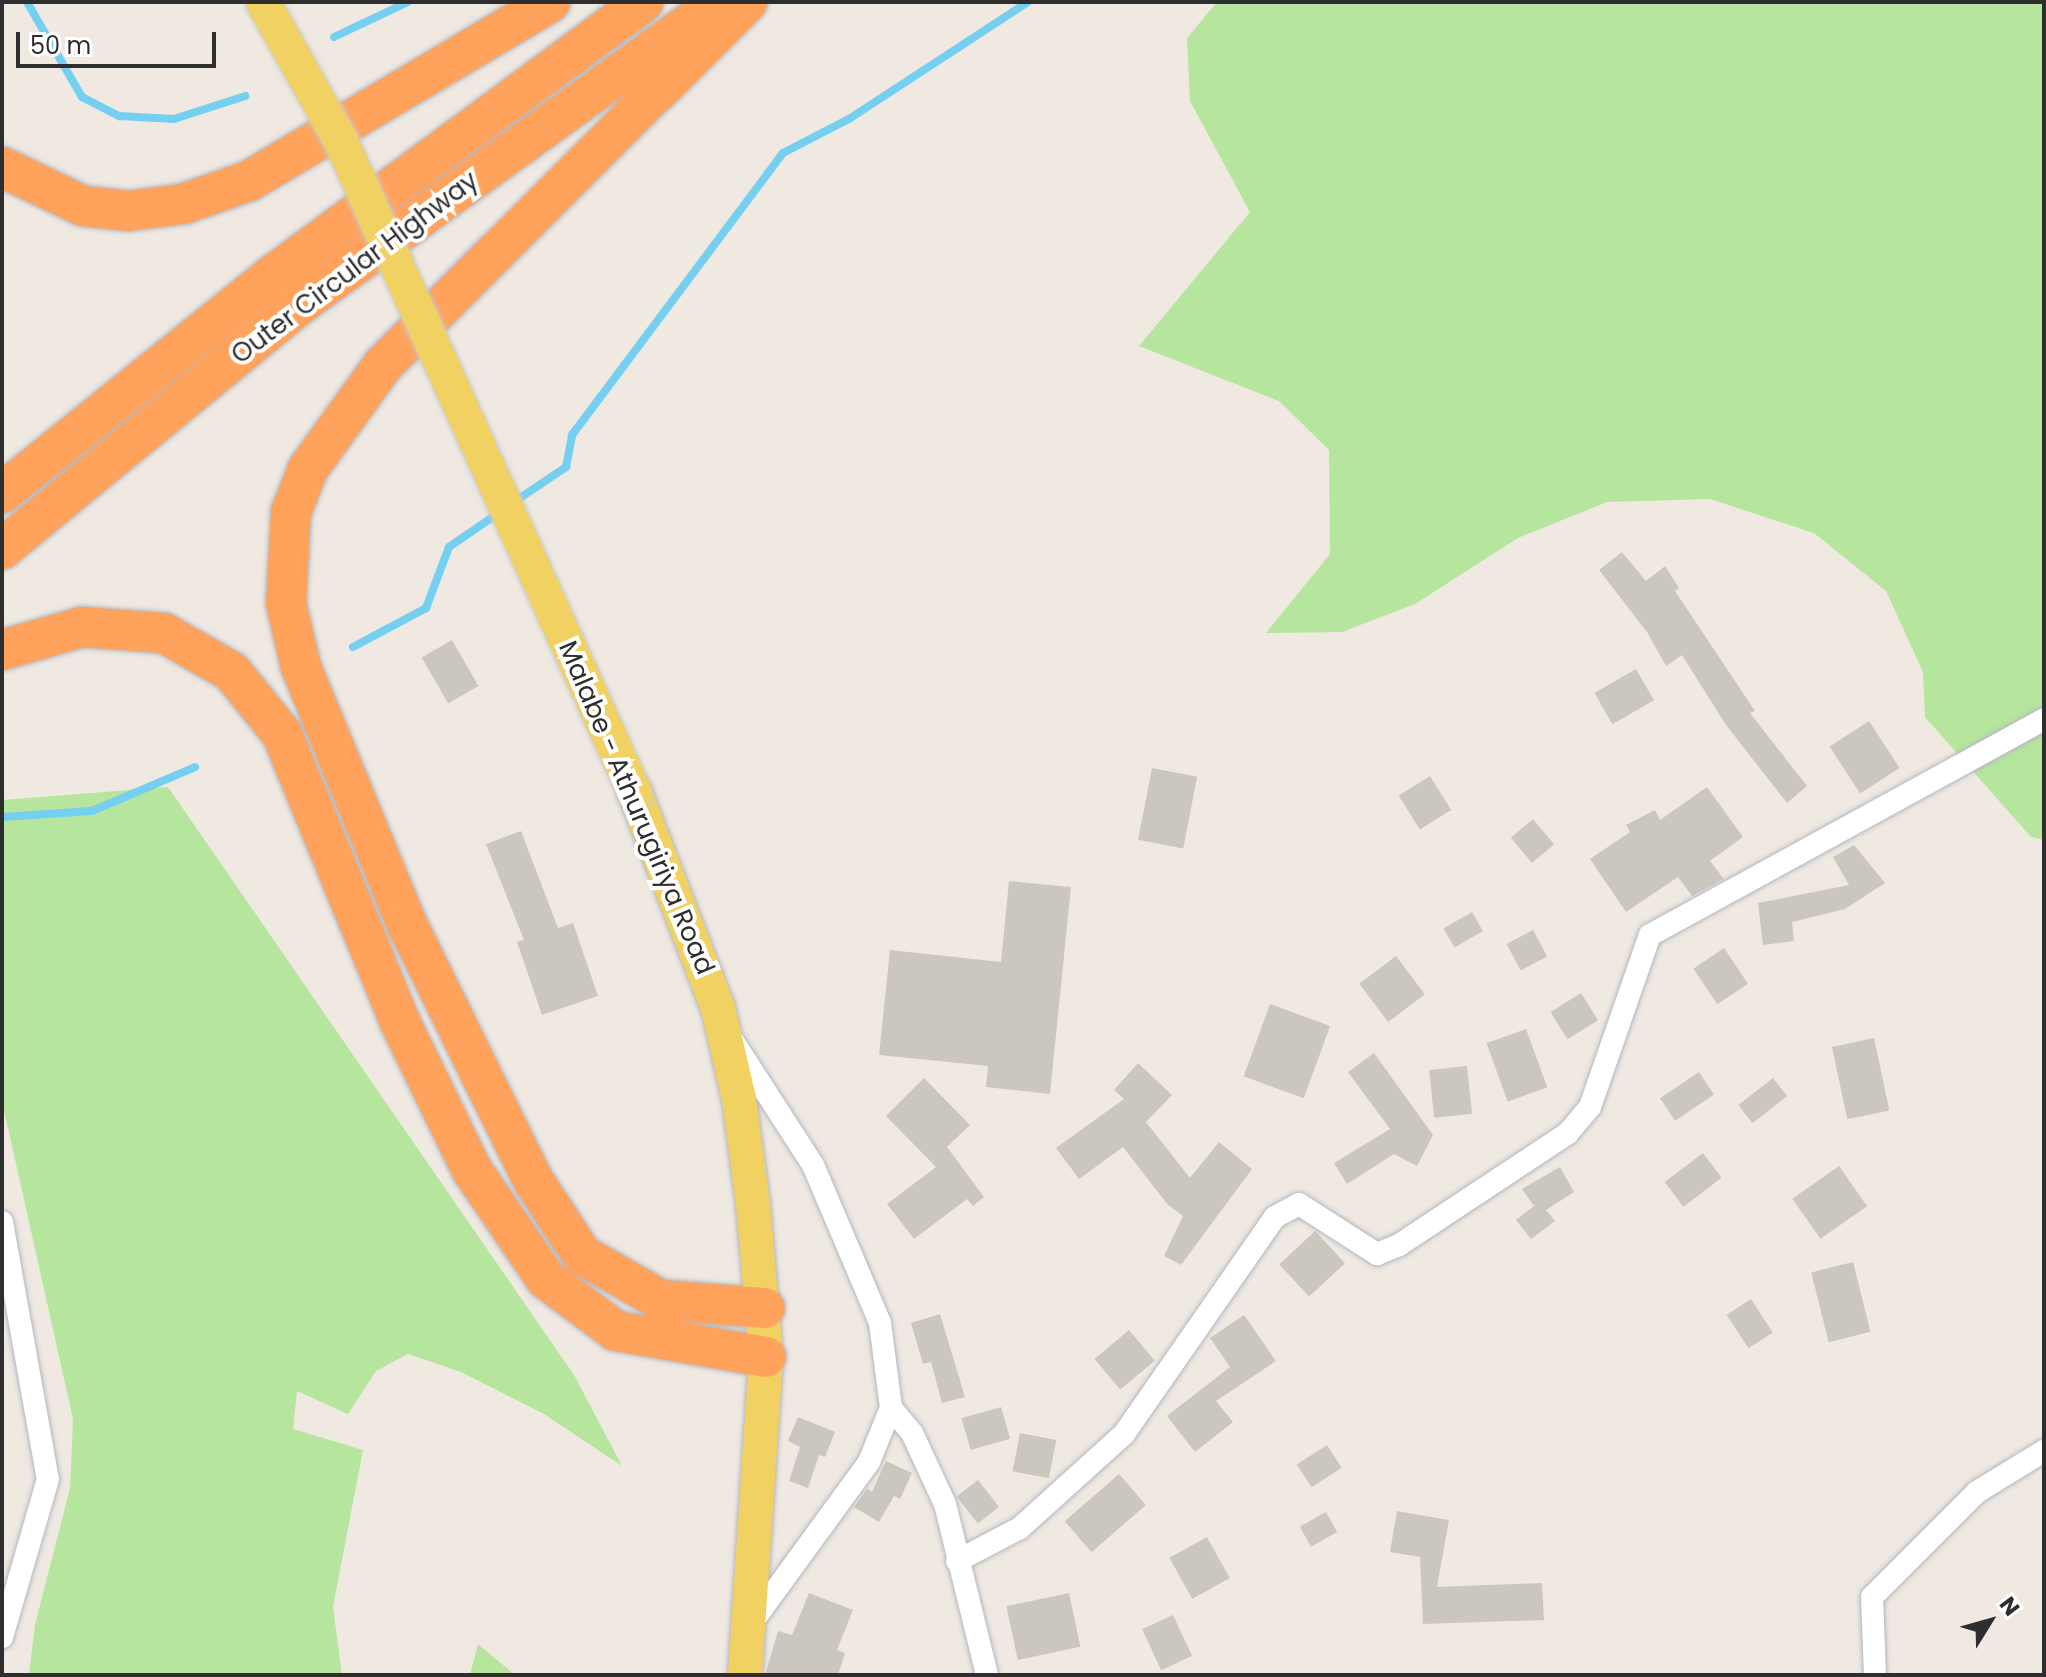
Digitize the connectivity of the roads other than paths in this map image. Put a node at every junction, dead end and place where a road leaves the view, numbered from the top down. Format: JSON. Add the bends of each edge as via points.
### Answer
{"nodes":[{"id":1,"x":263,"y":2,"type":"edge"},
{"id":2,"x":550,"y":2,"type":"edge"},
{"id":3,"x":643,"y":2,"type":"edge"},
{"id":4,"x":719,"y":2,"type":"edge"},
{"id":5,"x":747,"y":2,"type":"edge"},
{"id":6,"x":2,"y":167,"type":"edge"},
{"id":7,"x":2,"y":493,"type":"edge"},
{"id":8,"x":2,"y":549,"type":"edge"},
{"id":9,"x":2,"y":650,"type":"edge"},
{"id":10,"x":2044,"y":719,"type":"edge"},
{"id":11,"x":723,"y":1027,"type":"junction"},
{"id":12,"x":2,"y":1222,"type":"edge"},
{"id":13,"x":765,"y":1308,"type":"junction"},
{"id":14,"x":766,"y":1357,"type":"junction"},
{"id":15,"x":891,"y":1408,"type":"junction"},
{"id":16,"x":2044,"y":1451,"type":"edge"},
{"id":17,"x":957,"y":1561,"type":"junction"},
{"id":18,"x":751,"y":1624,"type":"junction"},
{"id":19,"x":2,"y":1634,"type":"edge"},
{"id":20,"x":745,"y":1675,"type":"edge"},
{"id":21,"x":987,"y":1675,"type":"edge"},
{"id":22,"x":1875,"y":1675,"type":"edge"}],
"edges":[{"from":1,"to":11,"type":"main road","name":"Malabe - Athurugiriya Road","bridge":true,"via":[[341,141],[635,793]]},
{"from":2,"to":6,"type":"highway","via":[[249,181],[183,204],[128,211],[83,206]]},
{"from":3,"to":7,"type":"highway","name":"Outer Circular Highway","via":[[273,275]]},
{"from":4,"to":8,"type":"highway","name":"Outer Circular Highway","via":[[303,302]]},
{"from":5,"to":13,"type":"highway","via":[[383,365],[308,469],[291,512],[286,603],[301,667],[407,924],[533,1180],[582,1255],[661,1300]]},
{"from":9,"to":14,"type":"highway","via":[[82,627],[164,633],[232,672],[282,734],[400,1022],[472,1170],[546,1279],[616,1331]]},
{"from":10,"to":17,"type":"street","via":[[1650,935],[1590,1107],[1568,1133],[1399,1245],[1377,1254],[1299,1204],[1275,1217],[1124,1434],[1020,1528]]},
{"from":11,"to":13,"type":"main road","name":"Malabe - Athurugiriya Road","via":[[739,1099]]},
{"from":11,"to":15,"type":"street","via":[[813,1165],[880,1323]]},
{"from":12,"to":19,"type":"street","via":[[48,1479]]},
{"from":13,"to":14,"type":"main road","name":"Malabe - Athurugiriya Road"},
{"from":14,"to":18,"type":"main road","name":"Malabe - Athurugiriya Road"},
{"from":15,"to":17,"type":"street","via":[[912,1433],[945,1504]]},
{"from":15,"to":18,"type":"street","via":[[869,1462]]},
{"from":16,"to":22,"type":"street","via":[[1977,1492],[1872,1597]]},
{"from":17,"to":21,"type":"street"},
{"from":18,"to":20,"type":"main road","name":"Malabe - Athurugiriya Road"}]}
